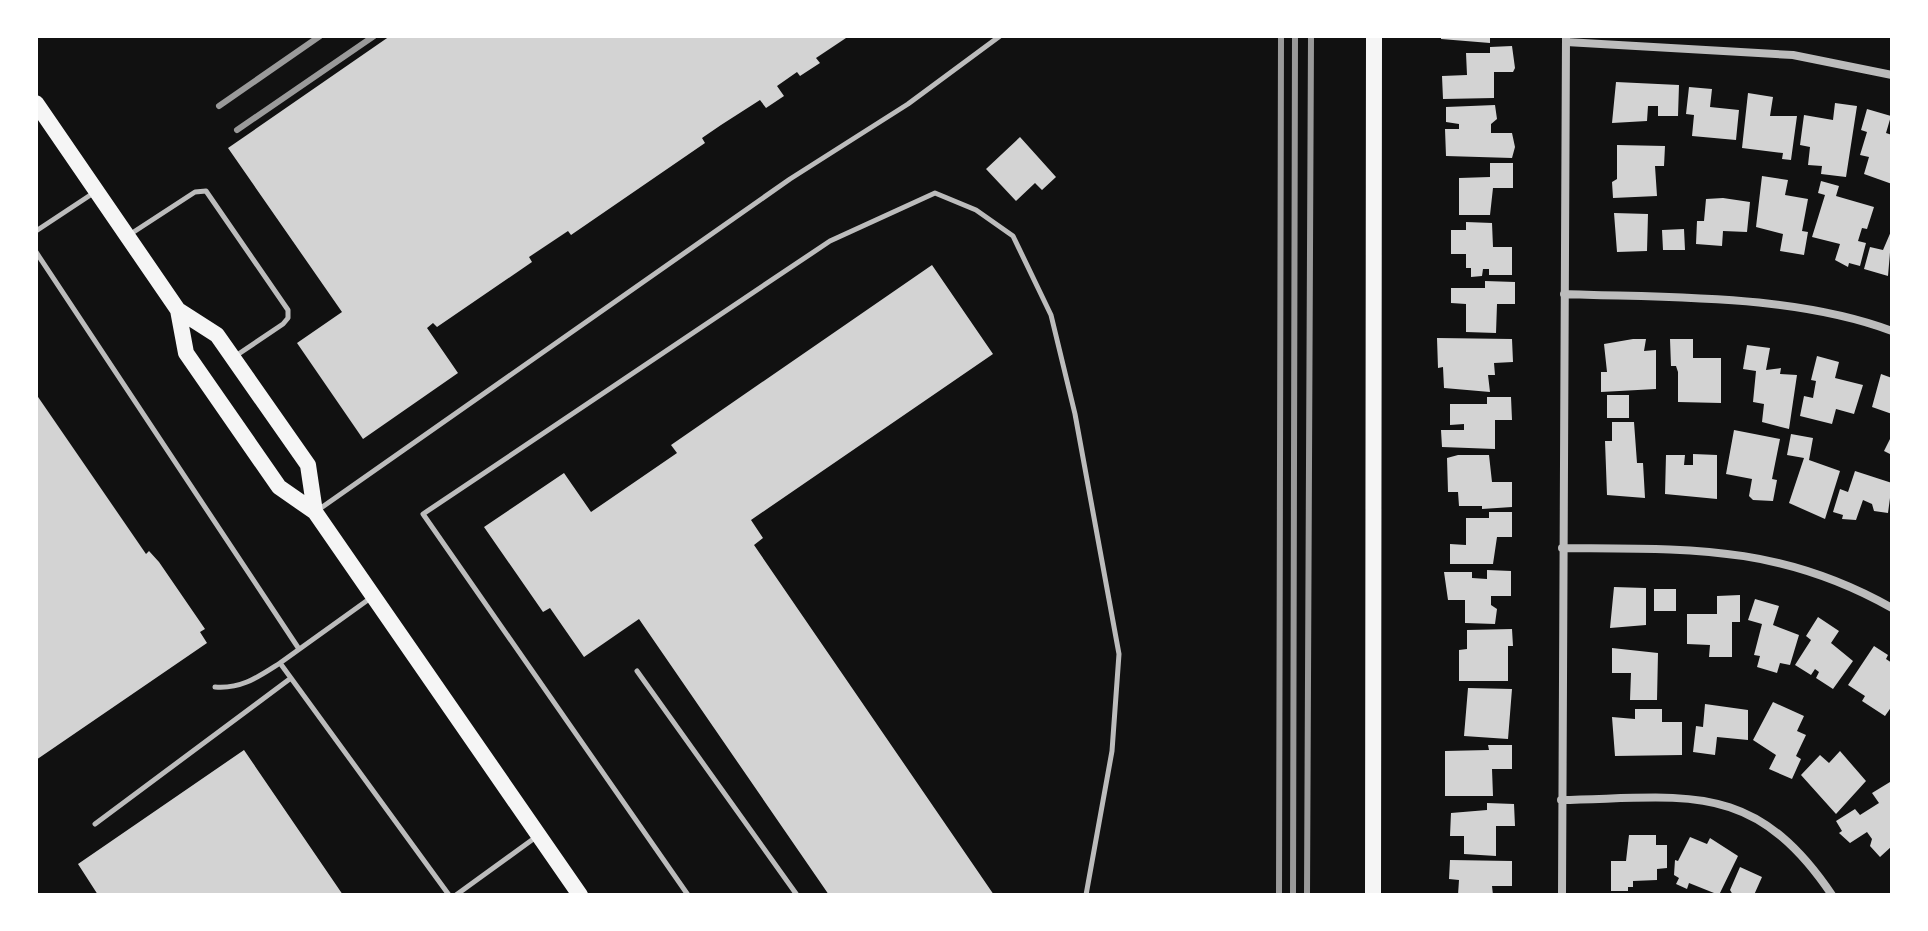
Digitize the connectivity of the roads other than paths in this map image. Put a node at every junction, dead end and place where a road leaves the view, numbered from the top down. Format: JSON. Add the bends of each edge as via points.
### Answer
{"nodes":[{"id":1,"x":1000,"y":36,"type":"edge"},
{"id":2,"x":1374,"y":36,"type":"edge"},
{"id":3,"x":1566,"y":39,"type":"edge"},
{"id":4,"x":1892,"y":75,"type":"edge"},
{"id":5,"x":36,"y":103,"type":"edge"},
{"id":6,"x":96,"y":191,"type":"junction"},
{"id":7,"x":36,"y":231,"type":"edge"},
{"id":8,"x":128,"y":236,"type":"junction"},
{"id":9,"x":36,"y":252,"type":"edge"},
{"id":10,"x":1564,"y":294,"type":"junction"},
{"id":11,"x":178,"y":310,"type":"junction"},
{"id":12,"x":1892,"y":331,"type":"edge"},
{"id":13,"x":233,"y":358,"type":"junction"},
{"id":14,"x":315,"y":512,"type":"junction"},
{"id":15,"x":1562,"y":548,"type":"junction"},
{"id":16,"x":372,"y":596,"type":"junction"},
{"id":17,"x":1892,"y":608,"type":"edge"},
{"id":18,"x":299,"y":649,"type":"junction"},
{"id":19,"x":280,"y":663,"type":"junction"},
{"id":20,"x":637,"y":671,"type":"dead end"},
{"id":21,"x":291,"y":678,"type":"junction"},
{"id":22,"x":215,"y":687,"type":"dead end"},
{"id":23,"x":1561,"y":800,"type":"junction"},
{"id":24,"x":95,"y":824,"type":"dead end"},
{"id":25,"x":539,"y":836,"type":"junction"},
{"id":26,"x":449,"y":895,"type":"edge"},
{"id":27,"x":456,"y":895,"type":"edge"},
{"id":28,"x":580,"y":895,"type":"edge"},
{"id":29,"x":688,"y":895,"type":"edge"},
{"id":30,"x":797,"y":895,"type":"edge"},
{"id":31,"x":1086,"y":895,"type":"edge"},
{"id":32,"x":1373,"y":895,"type":"edge"},
{"id":33,"x":1562,"y":895,"type":"edge"},
{"id":34,"x":1832,"y":895,"type":"edge"}],
"edges":[{"from":1,"to":14,"type":"lane"},
{"from":2,"to":32,"type":"main road"},
{"from":3,"to":4,"type":"street","via":[[1793,55]]},
{"from":3,"to":10,"type":"street"},
{"from":5,"to":6,"type":"main road"},
{"from":6,"to":7,"type":"lane"},
{"from":6,"to":8,"type":"main road"},
{"from":8,"to":11,"type":"main road"},
{"from":8,"to":13,"type":"lane","via":[[201,189],[206,191],[288,310],[288,318]]},
{"from":9,"to":18,"type":"lane"},
{"from":10,"to":12,"type":"street","via":[[1744,302]]},
{"from":10,"to":15,"type":"street"},
{"from":11,"to":13,"type":"main road","via":[[217,335]]},
{"from":11,"to":14,"type":"main road","via":[[186,353],[279,487]]},
{"from":13,"to":14,"type":"main road","via":[[308,465]]},
{"from":14,"to":16,"type":"main road"},
{"from":15,"to":17,"type":"street","via":[[1712,549],[1782,561],[1848,583]]},
{"from":15,"to":23,"type":"street"},
{"from":16,"to":18,"type":"lane"},
{"from":16,"to":25,"type":"main road"},
{"from":18,"to":19,"type":"lane"},
{"from":19,"to":21,"type":"lane"},
{"from":19,"to":22,"type":"lane","via":[[249,683]]},
{"from":20,"to":30,"type":"lane"},
{"from":21,"to":24,"type":"lane"},
{"from":21,"to":26,"type":"lane"},
{"from":23,"to":33,"type":"street"},
{"from":23,"to":34,"type":"street","via":[[1703,798],[1751,813],[1790,842]]},
{"from":25,"to":27,"type":"lane"},
{"from":25,"to":28,"type":"main road"},
{"from":29,"to":31,"type":"lane","via":[[423,514],[830,241],[935,193],[976,210],[1013,236],[1051,315],[1075,414],[1119,654],[1112,751]]}]}
